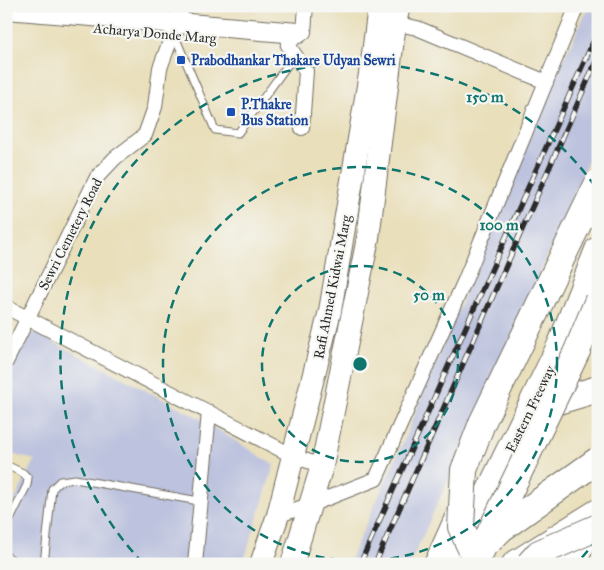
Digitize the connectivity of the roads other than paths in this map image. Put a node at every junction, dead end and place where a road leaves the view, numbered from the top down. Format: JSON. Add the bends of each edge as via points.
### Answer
{"nodes":[{"id":1,"x":306,"y":6,"type":"edge"},
{"id":2,"x":577,"y":6,"type":"edge"},
{"id":3,"x":6,"y":9,"type":"edge"},
{"id":4,"x":387,"y":14,"type":"edge"},
{"id":5,"x":6,"y":21,"type":"edge"},
{"id":6,"x":178,"y":21,"type":"edge"},
{"id":7,"x":297,"y":37,"type":"junction"},
{"id":8,"x":546,"y":82,"type":"junction"},
{"id":9,"x":302,"y":128,"type":"dead end"},
{"id":10,"x":598,"y":176,"type":"edge"},
{"id":11,"x":598,"y":183,"type":"edge"},
{"id":12,"x":598,"y":250,"type":"edge"},
{"id":13,"x":598,"y":292,"type":"edge"},
{"id":14,"x":598,"y":300,"type":"edge"},
{"id":15,"x":6,"y":308,"type":"edge"},
{"id":16,"x":28,"y":318,"type":"junction"},
{"id":17,"x":6,"y":362,"type":"edge"},
{"id":18,"x":598,"y":390,"type":"edge"},
{"id":19,"x":548,"y":404,"type":"junction"},
{"id":20,"x":209,"y":412,"type":"junction"},
{"id":21,"x":293,"y":456,"type":"junction"},
{"id":22,"x":598,"y":460,"type":"edge"},
{"id":23,"x":6,"y":465,"type":"edge"},
{"id":24,"x":322,"y":466,"type":"junction"},
{"id":25,"x":199,"y":501,"type":"junction"},
{"id":26,"x":310,"y":505,"type":"junction"},
{"id":27,"x":598,"y":512,"type":"edge"},
{"id":28,"x":278,"y":515,"type":"junction"},
{"id":29,"x":598,"y":516,"type":"edge"},
{"id":30,"x":598,"y":527,"type":"edge"},
{"id":31,"x":6,"y":528,"type":"edge"},
{"id":32,"x":6,"y":556,"type":"edge"},
{"id":33,"x":19,"y":564,"type":"edge"},
{"id":34,"x":44,"y":564,"type":"edge"},
{"id":35,"x":195,"y":564,"type":"edge"},
{"id":36,"x":261,"y":564,"type":"edge"},
{"id":37,"x":292,"y":564,"type":"edge"},
{"id":38,"x":434,"y":564,"type":"edge"},
{"id":39,"x":454,"y":564,"type":"edge"},
{"id":40,"x":466,"y":564,"type":"edge"},
{"id":41,"x":470,"y":564,"type":"edge"},
{"id":42,"x":477,"y":564,"type":"edge"},
{"id":43,"x":515,"y":564,"type":"edge"},
{"id":44,"x":529,"y":564,"type":"edge"},
{"id":45,"x":571,"y":564,"type":"edge"}],
"edges":[{"from":1,"to":7,"type":"street"},
{"from":2,"to":8,"type":"street"},
{"from":3,"to":6,"type":"street","name":"Acharya Donde Marg"},
{"from":4,"to":8,"type":"street"},
{"from":4,"to":21,"type":"main road","name":"Rafi Ahmed Kidwai Marg","via":[[372,62],[330,311]]},
{"from":4,"to":24,"type":"main road","via":[[368,238]]},
{"from":5,"to":6,"type":"street","name":"Acharya Donde Marg"},
{"from":6,"to":7,"type":"street","name":"Acharya Donde Marg"},
{"from":6,"to":7,"type":"lane","via":[[215,130],[238,134],[289,63]]},
{"from":6,"to":16,"type":"street","name":"Sewri Cemetery Road","via":[[160,68],[155,107],[145,135],[96,177]]},
{"from":7,"to":9,"type":"street","via":[[306,71]]},
{"from":8,"to":26,"type":"street","via":[[465,280],[376,479]]},
{"from":10,"to":38,"type":"street","via":[[558,262],[492,431]]},
{"from":11,"to":42,"type":"highway","bridge":true,"via":[[482,423],[464,470],[461,527]]},
{"from":12,"to":39,"type":"highway","name":"Eastern Freeway","via":[[561,344]]},
{"from":13,"to":19,"type":"street"},
{"from":14,"to":42,"type":"highway","name":"Eastern Freeway","bridge":true},
{"from":15,"to":16,"type":"street"},
{"from":16,"to":17,"type":"street","name":"Sewri Cemetery Road"},
{"from":16,"to":20,"type":"street"},
{"from":18,"to":19,"type":"highway"},
{"from":19,"to":41,"type":"street"},
{"from":20,"to":21,"type":"street"},
{"from":20,"to":25,"type":"street"},
{"from":21,"to":24,"type":"street"},
{"from":21,"to":28,"type":"main road","name":"Rafi Ahmed Kidwai Marg"},
{"from":22,"to":40,"type":"highway","bridge":true,"via":[[501,529]]},
{"from":23,"to":31,"type":"lane","via":[[28,478]]},
{"from":24,"to":26,"type":"main road"},
{"from":25,"to":34,"type":"lane","via":[[75,478],[60,481],[52,489]]},
{"from":25,"to":35,"type":"street"},
{"from":26,"to":28,"type":"street"},
{"from":26,"to":37,"type":"main road"},
{"from":27,"to":43,"type":"highway"},
{"from":28,"to":36,"type":"main road","name":"Rafi Ahmed Kidwai Marg"},
{"from":29,"to":45,"type":"highway"},
{"from":30,"to":44,"type":"highway","bridge":true,"via":[[539,553]]},
{"from":32,"to":33,"type":"lane"}]}
